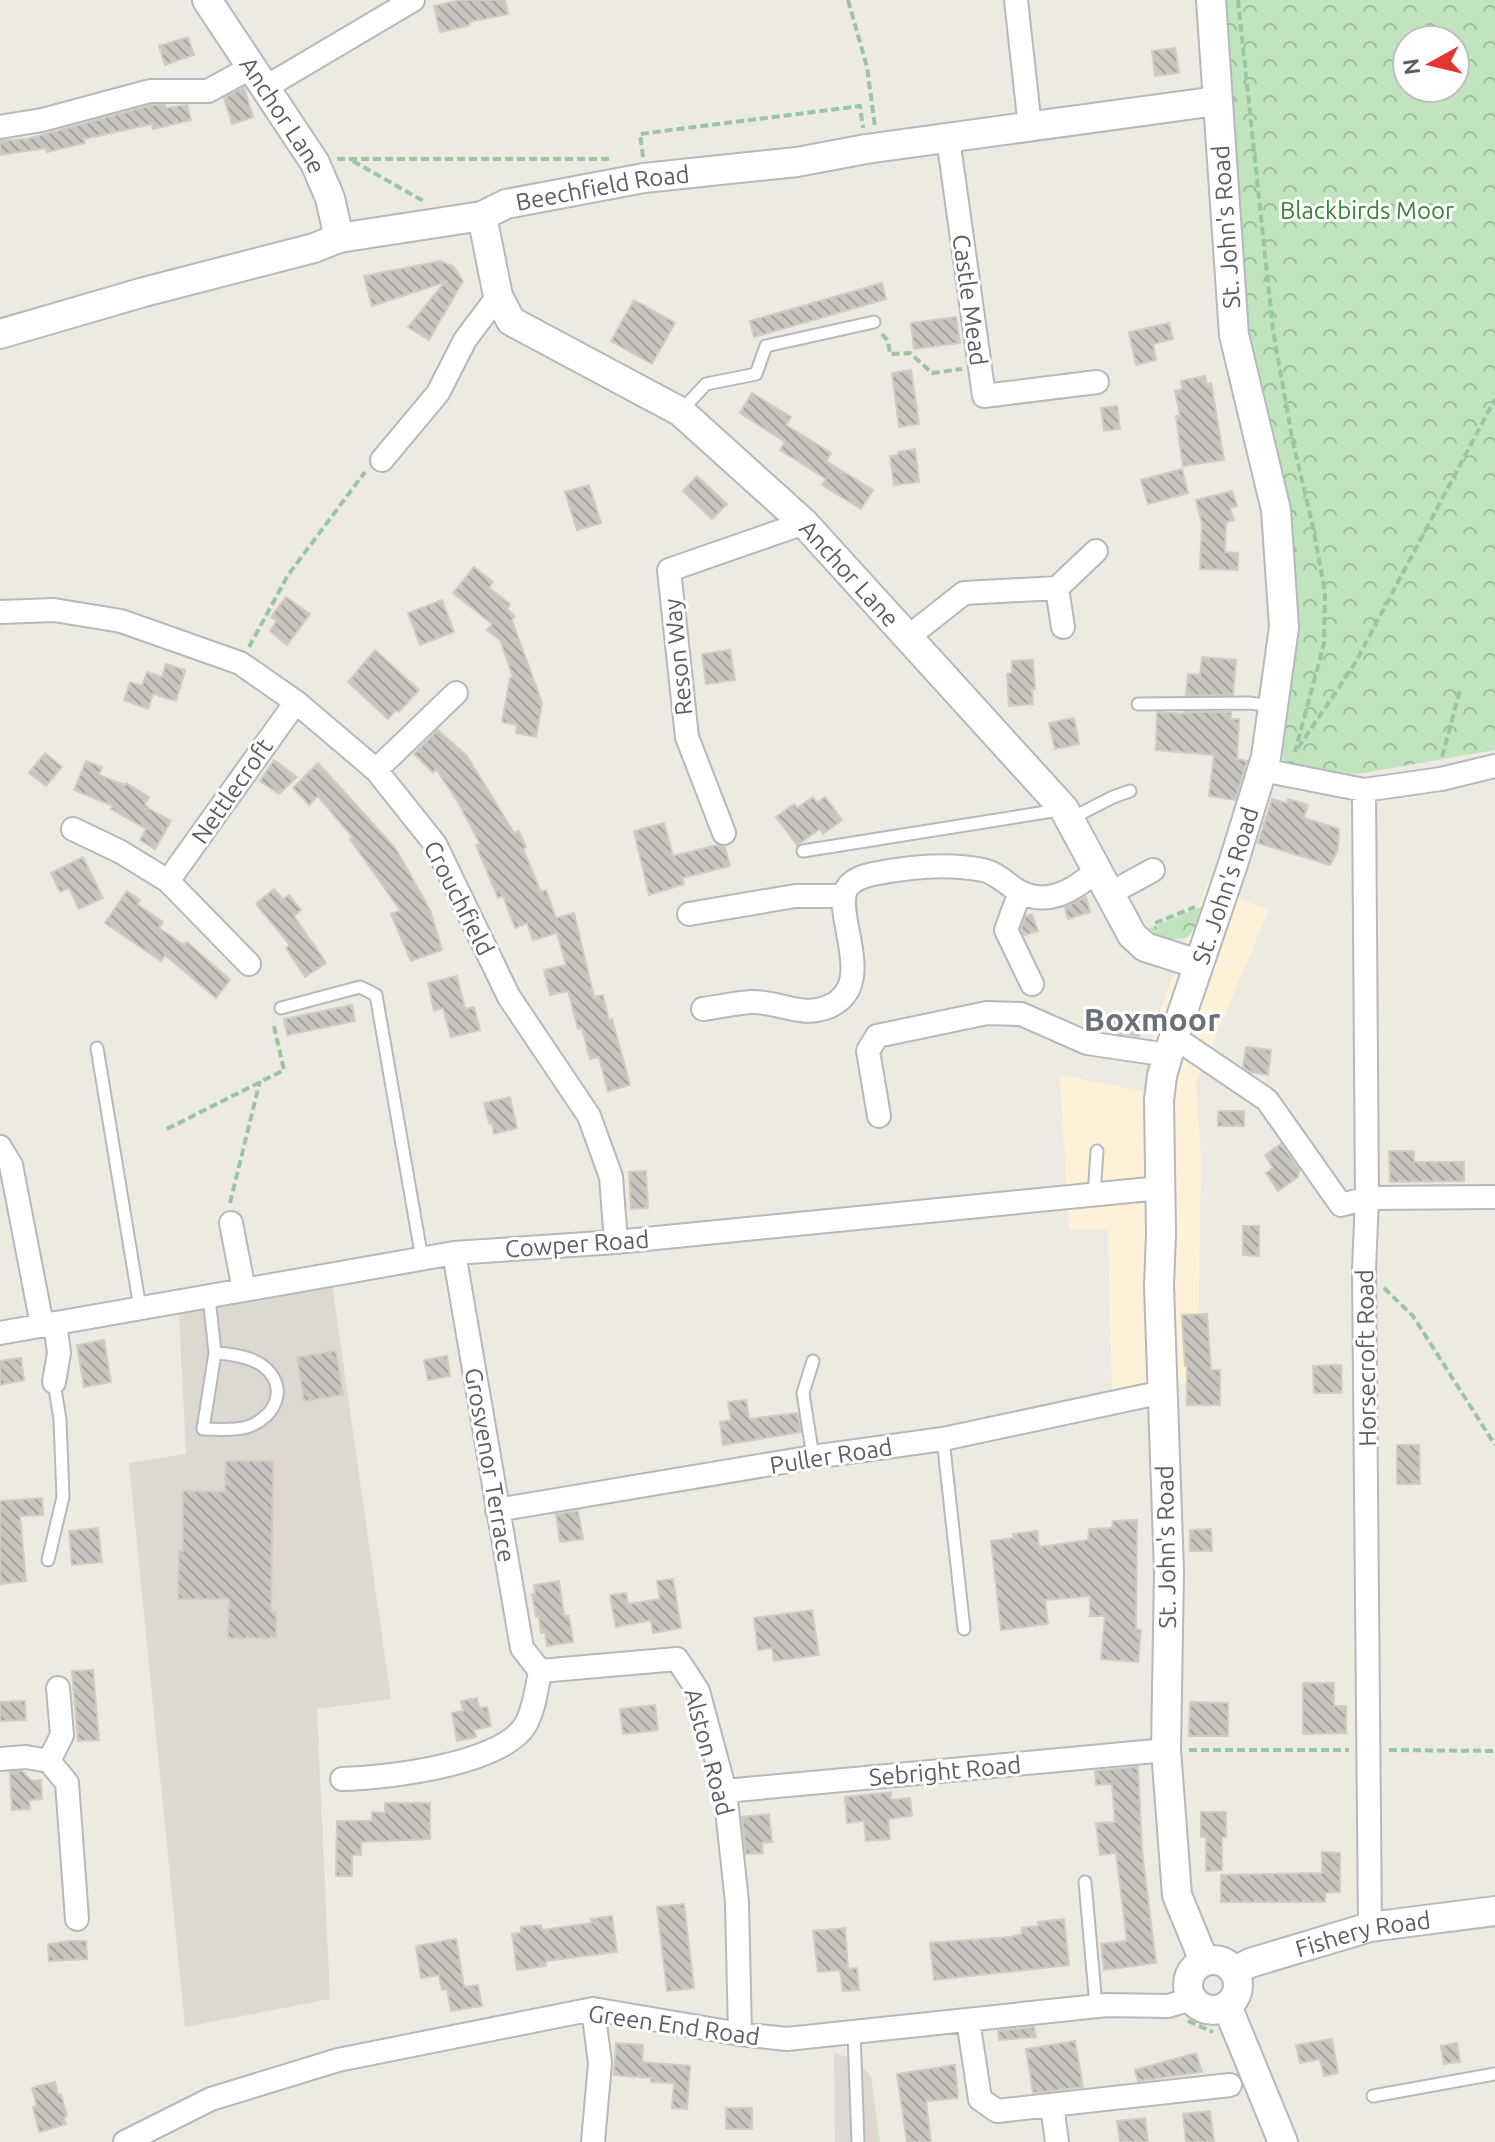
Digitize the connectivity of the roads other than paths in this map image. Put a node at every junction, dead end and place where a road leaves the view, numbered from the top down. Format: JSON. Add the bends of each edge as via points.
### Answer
{"nodes":[{"id":1,"x":207,"y":0,"type":"edge"},
{"id":2,"x":413,"y":0,"type":"edge"},
{"id":3,"x":1016,"y":0,"type":"edge"},
{"id":4,"x":1211,"y":0,"type":"edge"},
{"id":5,"x":258,"y":77,"type":"junction"},
{"id":6,"x":1217,"y":101,"type":"junction"},
{"id":7,"x":0,"y":127,"type":"edge"},
{"id":8,"x":1030,"y":127,"type":"junction"},
{"id":9,"x":948,"y":138,"type":"junction"},
{"id":10,"x":469,"y":218,"type":"junction"},
{"id":11,"x":339,"y":238,"type":"junction"},
{"id":12,"x":498,"y":296,"type":"junction"},
{"id":13,"x":874,"y":322,"type":"road end"},
{"id":14,"x":0,"y":334,"type":"edge"},
{"id":15,"x":1097,"y":382,"type":"dead end"},
{"id":16,"x":681,"y":412,"type":"junction"},
{"id":17,"x":382,"y":460,"type":"road end"},
{"id":18,"x":804,"y":523,"type":"junction"},
{"id":19,"x":1096,"y":551,"type":"dead end"},
{"id":20,"x":1057,"y":588,"type":"junction"},
{"id":21,"x":0,"y":612,"type":"edge"},
{"id":22,"x":1063,"y":627,"type":"dead end"},
{"id":23,"x":908,"y":637,"type":"junction"},
{"id":24,"x":456,"y":693,"type":"dead end"},
{"id":25,"x":296,"y":702,"type":"junction"},
{"id":26,"x":1138,"y":704,"type":"dead end"},
{"id":27,"x":1274,"y":706,"type":"junction"},
{"id":28,"x":1495,"y":766,"type":"edge"},
{"id":29,"x":376,"y":770,"type":"junction"},
{"id":30,"x":1262,"y":770,"type":"junction"},
{"id":31,"x":1364,"y":790,"type":"junction"},
{"id":32,"x":1130,"y":791,"type":"dead end"},
{"id":33,"x":1066,"y":814,"type":"junction"},
{"id":34,"x":73,"y":829,"type":"dead end"},
{"id":35,"x":724,"y":833,"type":"dead end"},
{"id":36,"x":803,"y":851,"type":"dead end"},
{"id":37,"x":1153,"y":870,"type":"dead end"},
{"id":38,"x":168,"y":881,"type":"junction"},
{"id":39,"x":1103,"y":882,"type":"junction"},
{"id":40,"x":1020,"y":892,"type":"junction"},
{"id":41,"x":844,"y":896,"type":"junction"},
{"id":42,"x":689,"y":914,"type":"dead end"},
{"id":43,"x":249,"y":964,"type":"dead end"},
{"id":44,"x":1198,"y":964,"type":"junction"},
{"id":45,"x":1032,"y":984,"type":"dead end"},
{"id":46,"x":281,"y":1008,"type":"road end"},
{"id":47,"x":703,"y":1009,"type":"dead end"},
{"id":48,"x":1171,"y":1046,"type":"junction"},
{"id":49,"x":97,"y":1048,"type":"dead end"},
{"id":50,"x":879,"y":1116,"type":"dead end"},
{"id":51,"x":0,"y":1147,"type":"edge"},
{"id":52,"x":1097,"y":1151,"type":"dead end"},
{"id":53,"x":1160,"y":1188,"type":"junction"},
{"id":54,"x":1094,"y":1195,"type":"junction"},
{"id":55,"x":1495,"y":1197,"type":"edge"},
{"id":56,"x":1367,"y":1198,"type":"junction"},
{"id":57,"x":231,"y":1223,"type":"road end"},
{"id":58,"x":616,"y":1242,"type":"junction"},
{"id":59,"x":454,"y":1253,"type":"junction"},
{"id":60,"x":422,"y":1259,"type":"junction"},
{"id":61,"x":244,"y":1290,"type":"junction"},
{"id":62,"x":209,"y":1297,"type":"junction"},
{"id":63,"x":140,"y":1308,"type":"junction"},
{"id":64,"x":48,"y":1324,"type":"junction"},
{"id":65,"x":0,"y":1333,"type":"edge"},
{"id":66,"x":215,"y":1353,"type":"junction"},
{"id":67,"x":813,"y":1361,"type":"dead end"},
{"id":68,"x":54,"y":1382,"type":"joint"},
{"id":69,"x":1163,"y":1392,"type":"junction"},
{"id":70,"x":943,"y":1439,"type":"junction"},
{"id":71,"x":813,"y":1457,"type":"junction"},
{"id":72,"x":497,"y":1510,"type":"junction"},
{"id":73,"x":48,"y":1560,"type":"dead end"},
{"id":74,"x":964,"y":1629,"type":"dead end"},
{"id":75,"x":540,"y":1671,"type":"junction"},
{"id":76,"x":58,"y":1688,"type":"dead end"},
{"id":77,"x":1166,"y":1750,"type":"junction"},
{"id":78,"x":0,"y":1759,"type":"edge"},
{"id":79,"x":49,"y":1761,"type":"junction"},
{"id":80,"x":342,"y":1779,"type":"dead end"},
{"id":81,"x":725,"y":1791,"type":"junction"},
{"id":82,"x":1085,"y":1882,"type":"dead end"},
{"id":83,"x":1495,"y":1911,"type":"edge"},
{"id":84,"x":77,"y":1919,"type":"dead end"},
{"id":85,"x":1370,"y":1927,"type":"junction"},
{"id":86,"x":1204,"y":1961,"type":"junction"},
{"id":87,"x":1235,"y":1971,"type":"junction"},
{"id":88,"x":1096,"y":2006,"type":"junction"},
{"id":89,"x":1227,"y":2006,"type":"junction"},
{"id":90,"x":593,"y":2009,"type":"junction"},
{"id":91,"x":1188,"y":2009,"type":"junction"},
{"id":92,"x":968,"y":2020,"type":"junction"},
{"id":93,"x":854,"y":2032,"type":"junction"},
{"id":94,"x":740,"y":2034,"type":"junction"},
{"id":95,"x":1495,"y":2074,"type":"edge"},
{"id":96,"x":1230,"y":2085,"type":"dead end"},
{"id":97,"x":1373,"y":2096,"type":"dead end"},
{"id":98,"x":1052,"y":2105,"type":"junction"},
{"id":99,"x":125,"y":2142,"type":"edge"},
{"id":100,"x":593,"y":2142,"type":"edge"},
{"id":101,"x":858,"y":2142,"type":"edge"},
{"id":102,"x":1057,"y":2142,"type":"edge"},
{"id":103,"x":1283,"y":2142,"type":"edge"}],
"edges":[{"from":1,"to":5,"type":"street","name":"Anchor Lane"},
{"from":2,"to":5,"type":"street"},
{"from":3,"to":8,"type":"street"},
{"from":4,"to":6,"type":"street","name":"St. John's Road"},
{"from":5,"to":7,"type":"street","via":[[208,91],[150,91]]},
{"from":5,"to":11,"type":"street","name":"Anchor Lane","via":[[315,163]]},
{"from":6,"to":8,"type":"street","name":"Beechfield Road"},
{"from":6,"to":27,"type":"street","name":"St. John's Road","via":[[1234,335],[1276,510],[1284,627]]},
{"from":8,"to":9,"type":"street","name":"Beechfield Road"},
{"from":9,"to":10,"type":"street","name":"Beechfield Road","via":[[797,162],[644,178],[506,204]]},
{"from":9,"to":15,"type":"street","name":"Castle Mead","via":[[984,396]]},
{"from":10,"to":11,"type":"street","name":"Beechfield Road"},
{"from":10,"to":12,"type":"street","name":"Anchor Lane"},
{"from":11,"to":14,"type":"street","name":"Beechfield Road"},
{"from":12,"to":16,"type":"street","name":"Anchor Lane","via":[[511,321]]},
{"from":12,"to":17,"type":"street","via":[[465,340],[438,393]]},
{"from":13,"to":16,"type":"lane","via":[[766,346],[756,374],[706,384]]},
{"from":16,"to":18,"type":"street","name":"Anchor Lane"},
{"from":18,"to":23,"type":"street","name":"Anchor Lane"},
{"from":18,"to":35,"type":"street","name":"Reson Way","via":[[669,570],[687,737]]},
{"from":19,"to":20,"type":"street"},
{"from":20,"to":22,"type":"street"},
{"from":20,"to":23,"type":"street","via":[[964,593]]},
{"from":21,"to":25,"type":"street","name":"Crouchfield","via":[[54,610],[121,621],[240,663]]},
{"from":23,"to":33,"type":"street","name":"Anchor Lane"},
{"from":24,"to":29,"type":"street"},
{"from":25,"to":29,"type":"street","name":"Crouchfield"},
{"from":25,"to":38,"type":"street","name":"Nettlecroft"},
{"from":26,"to":27,"type":"lane"},
{"from":27,"to":30,"type":"street","name":"St. John's Road"},
{"from":28,"to":31,"type":"street"},
{"from":29,"to":58,"type":"street","name":"Crouchfield","via":[[435,844],[509,997],[589,1116],[611,1177]]},
{"from":30,"to":31,"type":"street"},
{"from":30,"to":44,"type":"street","name":"St. John's Road"},
{"from":31,"to":56,"type":"street","name":"Horsecroft Road"},
{"from":32,"to":33,"type":"lane"},
{"from":33,"to":36,"type":"lane"},
{"from":33,"to":39,"type":"street","name":"Anchor Lane"},
{"from":34,"to":38,"type":"street"},
{"from":37,"to":39,"type":"street"},
{"from":38,"to":43,"type":"street"},
{"from":39,"to":40,"type":"street","via":[[1045,899]]},
{"from":39,"to":44,"type":"street","name":"Anchor Lane","via":[[1132,935],[1145,947]]},
{"from":40,"to":41,"type":"street","via":[[987,871],[950,866],[875,873],[858,878]]},
{"from":40,"to":45,"type":"street","via":[[1006,930]]},
{"from":41,"to":42,"type":"street","via":[[795,896]]},
{"from":41,"to":47,"type":"street","via":[[851,980],[839,1001],[811,1011],[753,1002]]},
{"from":44,"to":48,"type":"street","name":"St. John's Road"},
{"from":46,"to":60,"type":"lane","via":[[360,987],[376,995]]},
{"from":48,"to":50,"type":"street","via":[[1087,1043],[1021,1014],[987,1013],[877,1036],[868,1051]]},
{"from":48,"to":53,"type":"street","name":"St. John's Road","via":[[1159,1100]]},
{"from":48,"to":56,"type":"street","via":[[1267,1100],[1341,1205]]},
{"from":49,"to":63,"type":"lane"},
{"from":51,"to":64,"type":"street","via":[[11,1165]]},
{"from":52,"to":54,"type":"lane"},
{"from":53,"to":54,"type":"street","name":"Cowper Road"},
{"from":53,"to":69,"type":"street","name":"St. John's Road"},
{"from":54,"to":58,"type":"street","name":"Cowper Road"},
{"from":55,"to":56,"type":"street"},
{"from":56,"to":85,"type":"street","name":"Horsecroft Road"},
{"from":57,"to":61,"type":"street"},
{"from":58,"to":59,"type":"street","name":"Cowper Road"},
{"from":59,"to":60,"type":"street","name":"Cowper Road"},
{"from":59,"to":72,"type":"street","name":"Grosvenor Terrace"},
{"from":60,"to":61,"type":"street","name":"Cowper Road"},
{"from":61,"to":62,"type":"street","name":"Cowper Road"},
{"from":62,"to":63,"type":"street","name":"Cowper Road"},
{"from":62,"to":66,"type":"lane"},
{"from":63,"to":64,"type":"street","name":"Cowper Road"},
{"from":64,"to":65,"type":"street","name":"Cowper Road"},
{"from":64,"to":68,"type":"street","via":[[59,1353]]},
{"from":66,"to":66,"type":"lane","via":[[203,1429],[245,1428],[263,1420],[276,1406],[279,1392],[272,1377],[263,1365]]},
{"from":67,"to":71,"type":"lane","via":[[803,1393]]},
{"from":68,"to":73,"type":"lane","via":[[63,1497]]},
{"from":69,"to":70,"type":"street","name":"Puller Road"},
{"from":69,"to":77,"type":"street","name":"St. John's Road","via":[[1169,1572]]},
{"from":70,"to":71,"type":"street","name":"Puller Road"},
{"from":70,"to":74,"type":"lane"},
{"from":71,"to":72,"type":"street","name":"Puller Road"},
{"from":72,"to":75,"type":"street","name":"Grosvenor Terrace","via":[[522,1648]]},
{"from":75,"to":80,"type":"street","via":[[525,1726],[498,1747],[455,1764]]},
{"from":75,"to":81,"type":"street","name":"Alston Road","via":[[677,1659],[698,1691]]},
{"from":76,"to":79,"type":"street","via":[[62,1735]]},
{"from":77,"to":81,"type":"street","name":"Sebright Road"},
{"from":77,"to":86,"type":"street","name":"St. John's Road","via":[[1177,1895]]},
{"from":78,"to":79,"type":"street"},
{"from":79,"to":84,"type":"street","via":[[67,1783]]},
{"from":81,"to":94,"type":"street","name":"Alston Road","via":[[737,1902]]},
{"from":82,"to":88,"type":"lane"},
{"from":83,"to":85,"type":"street","name":"Fishery Road"},
{"from":85,"to":87,"type":"street","name":"Fishery Road"},
{"from":86,"to":87,"type":"street","via":[[1221,1961]]},
{"from":86,"to":91,"type":"street","via":[[1189,1977]]},
{"from":87,"to":89,"type":"street","via":[[1237,1994]]},
{"from":88,"to":91,"type":"street","name":"Green End Road"},
{"from":88,"to":92,"type":"street","name":"Green End Road"},
{"from":89,"to":91,"type":"street","via":[[1211,2010],[1197,2004]]},
{"from":89,"to":103,"type":"street"},
{"from":90,"to":94,"type":"street","name":"Green End Road"},
{"from":90,"to":99,"type":"street","name":"Green End Road","via":[[338,2060],[211,2099]]},
{"from":90,"to":100,"type":"street","via":[[600,2063]]},
{"from":92,"to":93,"type":"street","name":"Green End Road"},
{"from":92,"to":98,"type":"street","via":[[980,2099],[997,2111]]},
{"from":93,"to":94,"type":"street","name":"Green End Road","via":[[787,2039]]},
{"from":93,"to":101,"type":"lane"},
{"from":95,"to":97,"type":"lane"},
{"from":96,"to":98,"type":"street"},
{"from":98,"to":102,"type":"street"}]}
